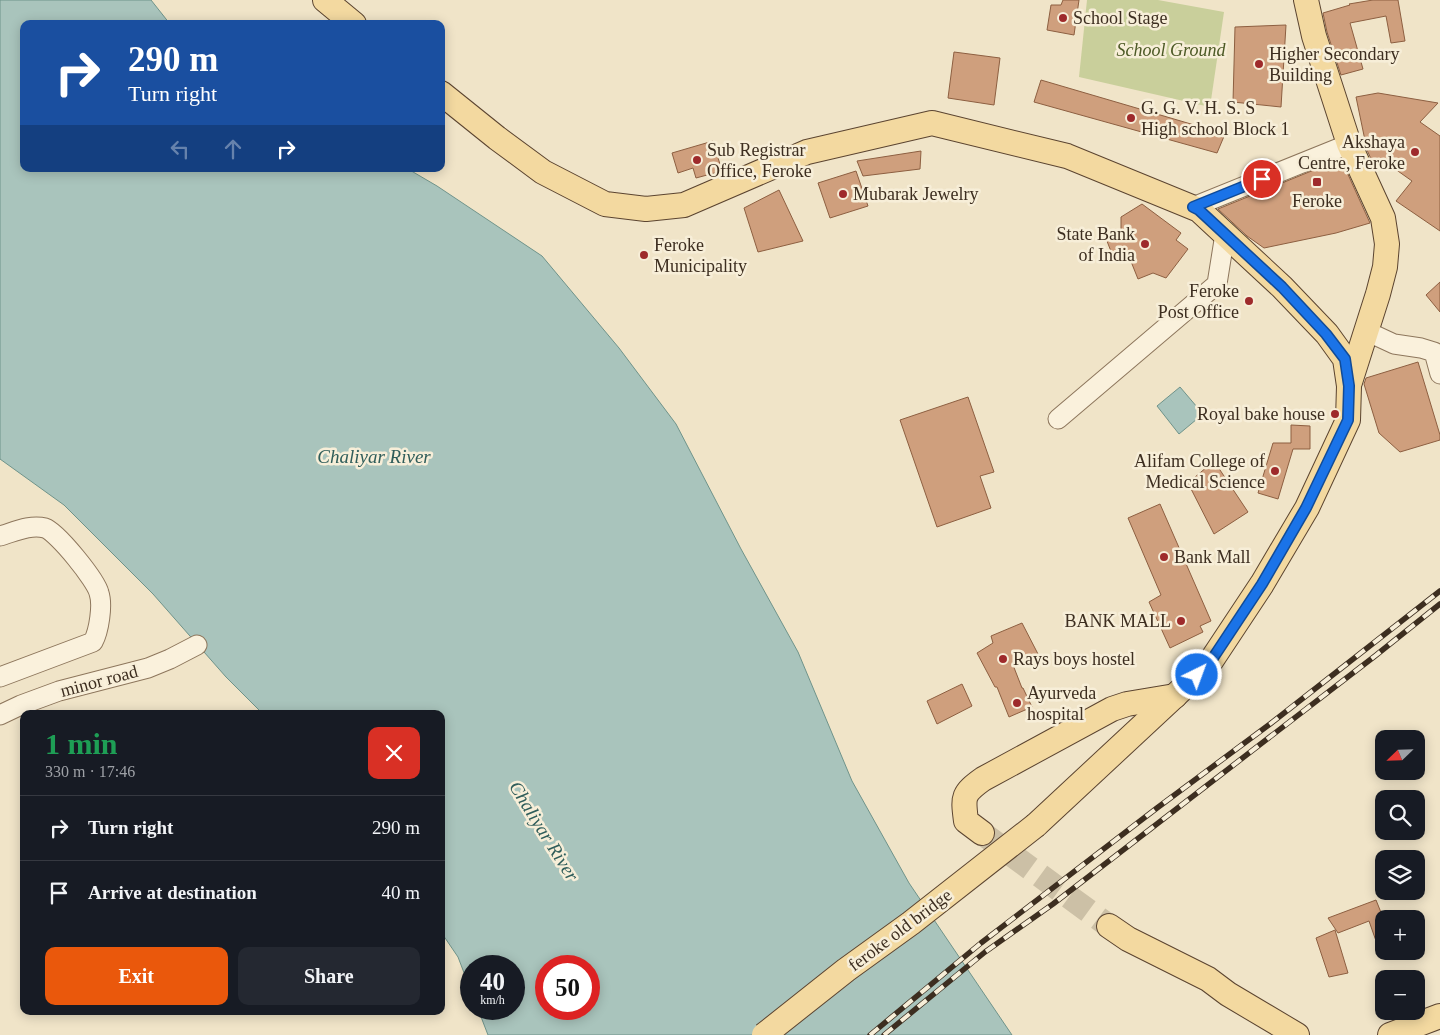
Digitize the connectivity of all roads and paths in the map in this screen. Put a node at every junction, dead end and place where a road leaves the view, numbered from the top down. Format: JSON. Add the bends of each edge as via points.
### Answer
{"nodes":[{"id":1,"x":325,"y":0,"type":"edge"},
{"id":2,"x":1306,"y":0,"type":"edge"},
{"id":3,"x":349,"y":20,"type":"edge"},
{"id":4,"x":445,"y":97,"type":"edge"},
{"id":5,"x":1349,"y":144,"type":"junction"},
{"id":6,"x":1193,"y":207,"type":"junction"},
{"id":7,"x":1224,"y":234,"type":"junction"},
{"id":8,"x":1366,"y":331,"type":"junction"},
{"id":9,"x":1440,"y":374,"type":"edge"},
{"id":10,"x":1349,"y":386,"type":"junction"},
{"id":11,"x":1058,"y":419,"type":"dead end"},
{"id":12,"x":0,"y":536,"type":"edge"},
{"id":13,"x":197,"y":645,"type":"dead end"},
{"id":14,"x":0,"y":677,"type":"edge"},
{"id":15,"x":1175,"y":696,"type":"junction"},
{"id":16,"x":0,"y":715,"type":"edge"},
{"id":17,"x":982,"y":833,"type":"tunnel mouth"},
{"id":18,"x":1109,"y":926,"type":"tunnel mouth"},
{"id":19,"x":1437,"y":1023,"type":"edge"},
{"id":20,"x":764,"y":1035,"type":"edge"},
{"id":21,"x":1297,"y":1035,"type":"edge"},
{"id":22,"x":1390,"y":1035,"type":"edge"}],
"edges":[{"from":1,"to":3,"type":"main road"},
{"from":2,"to":5,"type":"main road","via":[[1314,36]]},
{"from":4,"to":6,"type":"main road","via":[[543,172],[605,204],[646,209],[684,205],[807,152],[932,123],[1067,156]]},
{"from":5,"to":6,"type":"street"},
{"from":5,"to":8,"type":"main road","via":[[1383,218],[1387,244],[1385,267]]},
{"from":6,"to":7,"type":"main road"},
{"from":7,"to":10,"type":"main road","via":[[1282,287],[1326,334],[1345,359]]},
{"from":7,"to":11,"type":"street","via":[[1217,284]]},
{"from":8,"to":9,"type":"street","via":[[1394,344],[1434,352]]},
{"from":8,"to":10,"type":"main road"},
{"from":10,"to":15,"type":"main road","name":"feroke old bridge","via":[[1348,420],[1306,508],[1262,584],[1209,664]]},
{"from":12,"to":14,"type":"street","via":[[28,527],[46,528],[86,571],[99,591],[101,602],[93,642]]},
{"from":13,"to":16,"type":"street","name":"minor road","via":[[148,668],[59,691]]},
{"from":15,"to":17,"type":"main road","via":[[1112,709],[982,779],[970,788],[964,801],[966,821]]},
{"from":15,"to":20,"type":"main road","name":"feroke old bridge","bridge":true,"via":[[1036,825]]},
{"from":18,"to":21,"type":"main road","via":[[1208,979]]},
{"from":19,"to":22,"type":"main road"}]}
